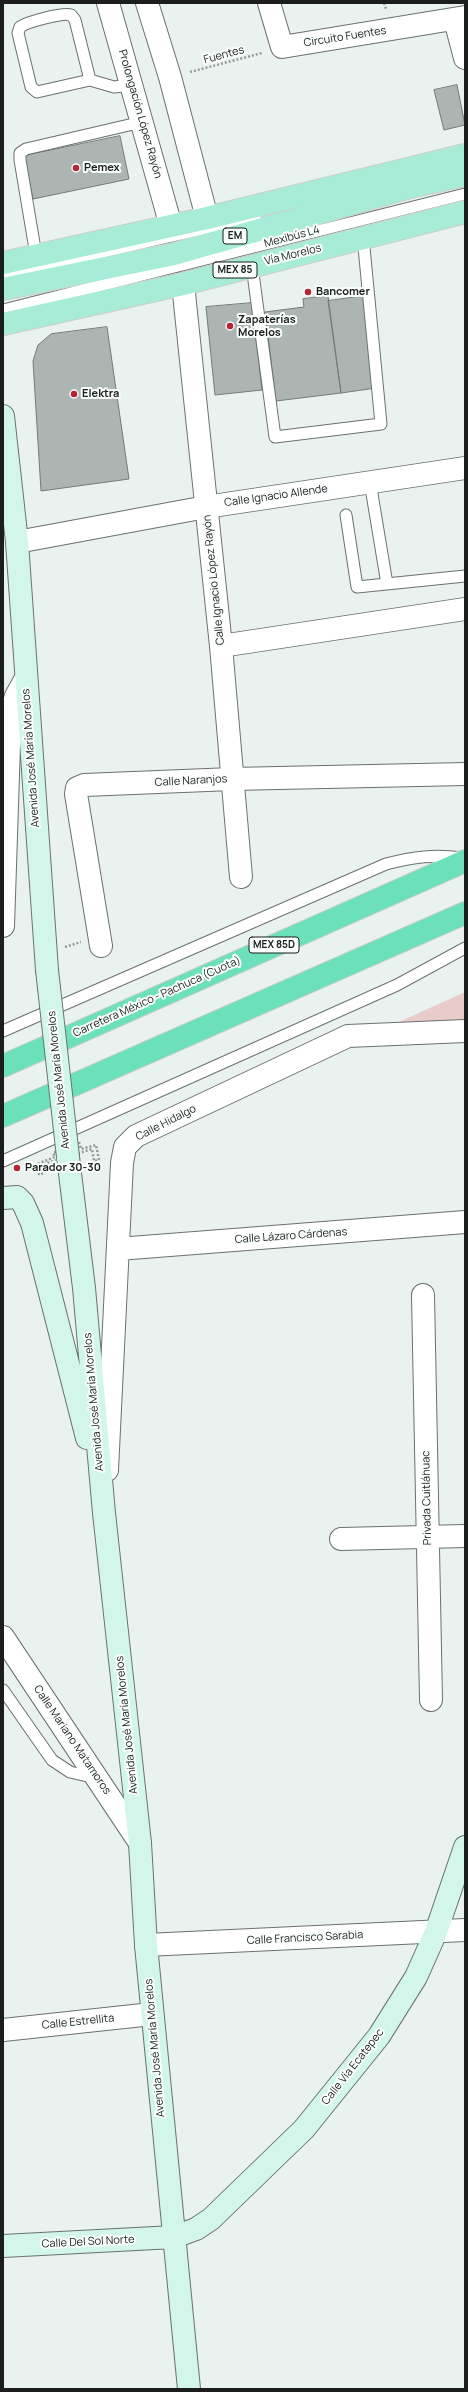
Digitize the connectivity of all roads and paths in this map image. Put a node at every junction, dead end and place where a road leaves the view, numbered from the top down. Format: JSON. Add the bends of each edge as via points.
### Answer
{"nodes":[{"id":1,"x":108,"y":3,"type":"edge"},
{"id":2,"x":147,"y":3,"type":"edge"},
{"id":3,"x":269,"y":3,"type":"edge"},
{"id":4,"x":460,"y":18,"type":"edge"},
{"id":5,"x":282,"y":47,"type":"junction"},
{"id":6,"x":465,"y":58,"type":"edge"},
{"id":7,"x":170,"y":77,"type":"junction"},
{"id":8,"x":90,"y":80,"type":"junction"},
{"id":9,"x":131,"y":85,"type":"junction"},
{"id":10,"x":142,"y":122,"type":"junction"},
{"id":11,"x":465,"y":155,"type":"edge"},
{"id":12,"x":465,"y":164,"type":"edge"},
{"id":13,"x":465,"y":175,"type":"edge"},
{"id":14,"x":465,"y":194,"type":"edge"},
{"id":15,"x":465,"y":212,"type":"edge"},
{"id":16,"x":207,"y":218,"type":"junction"},
{"id":17,"x":171,"y":226,"type":"junction"},
{"id":18,"x":363,"y":238,"type":"junction"},
{"id":19,"x":36,"y":256,"type":"junction"},
{"id":20,"x":3,"y":263,"type":"edge"},
{"id":21,"x":252,"y":266,"type":"junction"},
{"id":22,"x":3,"y":275,"type":"edge"},
{"id":23,"x":183,"y":284,"type":"junction"},
{"id":24,"x":3,"y":289,"type":"edge"},
{"id":25,"x":3,"y":310,"type":"edge"},
{"id":26,"x":3,"y":324,"type":"edge"},
{"id":27,"x":3,"y":416,"type":"edge"},
{"id":28,"x":5,"y":457,"type":"edge"},
{"id":29,"x":465,"y":468,"type":"edge"},
{"id":30,"x":370,"y":482,"type":"junction"},
{"id":31,"x":206,"y":506,"type":"junction"},
{"id":32,"x":346,"y":515,"type":"dead end"},
{"id":33,"x":16,"y":542,"type":"junction"},
{"id":34,"x":465,"y":576,"type":"edge"},
{"id":35,"x":387,"y":584,"type":"junction"},
{"id":36,"x":465,"y":609,"type":"edge"},
{"id":37,"x":221,"y":646,"type":"junction"},
{"id":38,"x":26,"y":678,"type":"junction"},
{"id":39,"x":465,"y":774,"type":"edge"},
{"id":40,"x":232,"y":779,"type":"junction"},
{"id":41,"x":465,"y":860,"type":"edge"},
{"id":42,"x":241,"y":877,"type":"dead end"},
{"id":43,"x":465,"y":913,"type":"edge"},
{"id":44,"x":3,"y":926,"type":"edge"},
{"id":45,"x":100,"y":942,"type":"joint"},
{"id":46,"x":465,"y":948,"type":"edge"},
{"id":47,"x":46,"y":962,"type":"junction"},
{"id":48,"x":3,"y":1031,"type":"edge"},
{"id":49,"x":465,"y":1031,"type":"edge"},
{"id":50,"x":3,"y":1066,"type":"edge"},
{"id":51,"x":3,"y":1116,"type":"edge"},
{"id":52,"x":92,"y":1149,"type":"dead end"},
{"id":53,"x":68,"y":1154,"type":"junction"},
{"id":54,"x":3,"y":1161,"type":"edge"},
{"id":55,"x":41,"y":1165,"type":"dead end"},
{"id":56,"x":3,"y":1198,"type":"edge"},
{"id":57,"x":465,"y":1222,"type":"edge"},
{"id":58,"x":118,"y":1249,"type":"junction"},
{"id":59,"x":423,"y":1295,"type":"dead end"},
{"id":60,"x":102,"y":1492,"type":"junction"},
{"id":61,"x":104,"y":1513,"type":"junction"},
{"id":62,"x":428,"y":1536,"type":"junction"},
{"id":63,"x":465,"y":1536,"type":"edge"},
{"id":64,"x":342,"y":1539,"type":"dead end"},
{"id":65,"x":3,"y":1637,"type":"edge"},
{"id":66,"x":3,"y":1690,"type":"edge"},
{"id":67,"x":431,"y":1700,"type":"dead end"},
{"id":68,"x":97,"y":1778,"type":"junction"},
{"id":69,"x":140,"y":1843,"type":"junction"},
{"id":70,"x":465,"y":1847,"type":"edge"},
{"id":71,"x":465,"y":1930,"type":"edge"},
{"id":72,"x":436,"y":1932,"type":"junction"},
{"id":73,"x":146,"y":1945,"type":"junction"},
{"id":74,"x":152,"y":2014,"type":"junction"},
{"id":75,"x":3,"y":2030,"type":"edge"},
{"id":76,"x":174,"y":2237,"type":"junction"},
{"id":77,"x":3,"y":2246,"type":"edge"},
{"id":78,"x":189,"y":2389,"type":"edge"}],
"edges":[{"from":1,"to":9,"type":"street","name":"Prolongación López Rayón"},
{"from":2,"to":7,"type":"street"},
{"from":3,"to":5,"type":"street"},
{"from":4,"to":5,"type":"street","name":"Circuito Fuentes"},
{"from":4,"to":6,"type":"street"},
{"from":5,"to":7,"type":"path","name":"Fuentes"},
{"from":7,"to":16,"type":"street"},
{"from":8,"to":8,"type":"lane","via":[[71,15],[64,14],[20,27],[18,33],[34,89],[41,92]]},
{"from":8,"to":9,"type":"lane","via":[[114,87]]},
{"from":9,"to":10,"type":"street","name":"Prolongación López Rayón"},
{"from":10,"to":17,"type":"street","name":"Prolongación López Rayón"},
{"from":10,"to":19,"type":"lane","via":[[26,149],[20,153]]},
{"from":11,"to":16,"type":"main road"},
{"from":12,"to":22,"type":"lane","via":[[226,225]]},
{"from":13,"to":24,"type":"main road","number":"EM","via":[[414,186],[174,254]]},
{"from":14,"to":25,"type":"lane","name":"Mexibús L4"},
{"from":15,"to":18,"type":"main road","name":"Vía Morelos","number":"MEX 85"},
{"from":16,"to":17,"type":"main road"},
{"from":17,"to":19,"type":"main road"},
{"from":18,"to":21,"type":"main road","name":"Vía Morelos","number":"MEX 85"},
{"from":18,"to":21,"type":"lane","via":[[381,424],[275,436]]},
{"from":19,"to":20,"type":"main road"},
{"from":21,"to":23,"type":"main road","name":"Vía Morelos","number":"MEX 85"},
{"from":23,"to":26,"type":"main road","name":"Vía Morelos","number":"MEX 85"},
{"from":23,"to":31,"type":"street","name":"Calle Ignacio López Rayón"},
{"from":27,"to":28,"type":"main road","name":"Avenida José María Morelos"},
{"from":28,"to":33,"type":"main road","name":"Avenida José María Morelos"},
{"from":29,"to":30,"type":"street","name":"Calle Ignacio Allende"},
{"from":30,"to":31,"type":"street","name":"Calle Ignacio Allende"},
{"from":30,"to":35,"type":"lane"},
{"from":31,"to":33,"type":"street","name":"Calle Ignacio Allende"},
{"from":31,"to":37,"type":"street","name":"Calle Ignacio López Rayón"},
{"from":32,"to":35,"type":"lane","via":[[357,587]]},
{"from":33,"to":38,"type":"main road","name":"Avenida José María Morelos"},
{"from":34,"to":35,"type":"lane"},
{"from":36,"to":37,"type":"street"},
{"from":37,"to":40,"type":"street","name":"Calle Ignacio López Rayón"},
{"from":38,"to":44,"type":"street","via":[[16,696],[10,715]]},
{"from":38,"to":47,"type":"main road","name":"Avenida José María Morelos"},
{"from":39,"to":40,"type":"street","name":"Calle Naranjos"},
{"from":40,"to":42,"type":"street","name":"Calle Ignacio López Rayón"},
{"from":40,"to":45,"type":"street","name":"Calle Naranjos","via":[[84,785],[77,788]]},
{"from":41,"to":48,"type":"lane","via":[[442,855],[417,856],[386,864]]},
{"from":41,"to":50,"type":"highway","name":"Carretera México - Pachuca (Cuota)","number":"MEX 85D"},
{"from":43,"to":51,"type":"highway"},
{"from":45,"to":47,"type":"path"},
{"from":46,"to":54,"type":"lane","via":[[390,988]]},
{"from":47,"to":53,"type":"main road","name":"Avenida José María Morelos","bridge":true},
{"from":49,"to":58,"type":"street","name":"Calle Hidalgo","via":[[348,1036],[136,1136],[125,1147],[122,1163]]},
{"from":52,"to":53,"type":"path","via":[[94,1161],[98,1160],[96,1145]]},
{"from":53,"to":55,"type":"path","via":[[37,1164],[42,1174]]},
{"from":53,"to":60,"type":"main road","name":"Avenida José María Morelos","via":[[84,1288]]},
{"from":56,"to":60,"type":"main road","via":[[17,1197],[23,1203],[32,1223],[67,1366]]},
{"from":57,"to":58,"type":"street","name":"Calle Lázaro Cárdenas"},
{"from":58,"to":61,"type":"street","name":"Calle Hidalgo"},
{"from":59,"to":62,"type":"street","name":"Privada Cuitláhuac"},
{"from":60,"to":61,"type":"main road","name":"Avenida José María Morelos"},
{"from":61,"to":69,"type":"main road","name":"Avenida José María Morelos"},
{"from":62,"to":63,"type":"street"},
{"from":62,"to":64,"type":"street"},
{"from":62,"to":67,"type":"street","name":"Privada Cuitláhuac"},
{"from":65,"to":68,"type":"street","name":"Calle Mariano Matamoros"},
{"from":66,"to":68,"type":"lane","via":[[52,1760],[70,1772]]},
{"from":68,"to":69,"type":"street","name":"Calle Mariano Matamoros"},
{"from":69,"to":73,"type":"main road","name":"Avenida José María Morelos"},
{"from":70,"to":72,"type":"main road","name":"Calle Vía Ecatepec"},
{"from":71,"to":72,"type":"street","name":"Calle Francisco Sarabia"},
{"from":72,"to":73,"type":"street","name":"Calle Francisco Sarabia"},
{"from":72,"to":76,"type":"main road","name":"Calle Vía Ecatepec","via":[[416,1977],[379,2036],[304,2129],[211,2219],[196,2229]]},
{"from":73,"to":74,"type":"main road","name":"Avenida José María Morelos"},
{"from":74,"to":75,"type":"street","name":"Calle Estrellita"},
{"from":74,"to":76,"type":"main road","name":"Avenida José María Morelos"},
{"from":76,"to":77,"type":"main road","name":"Calle Del Sol Norte"},
{"from":76,"to":78,"type":"main road","name":"Avenida José María Morelos"}]}
